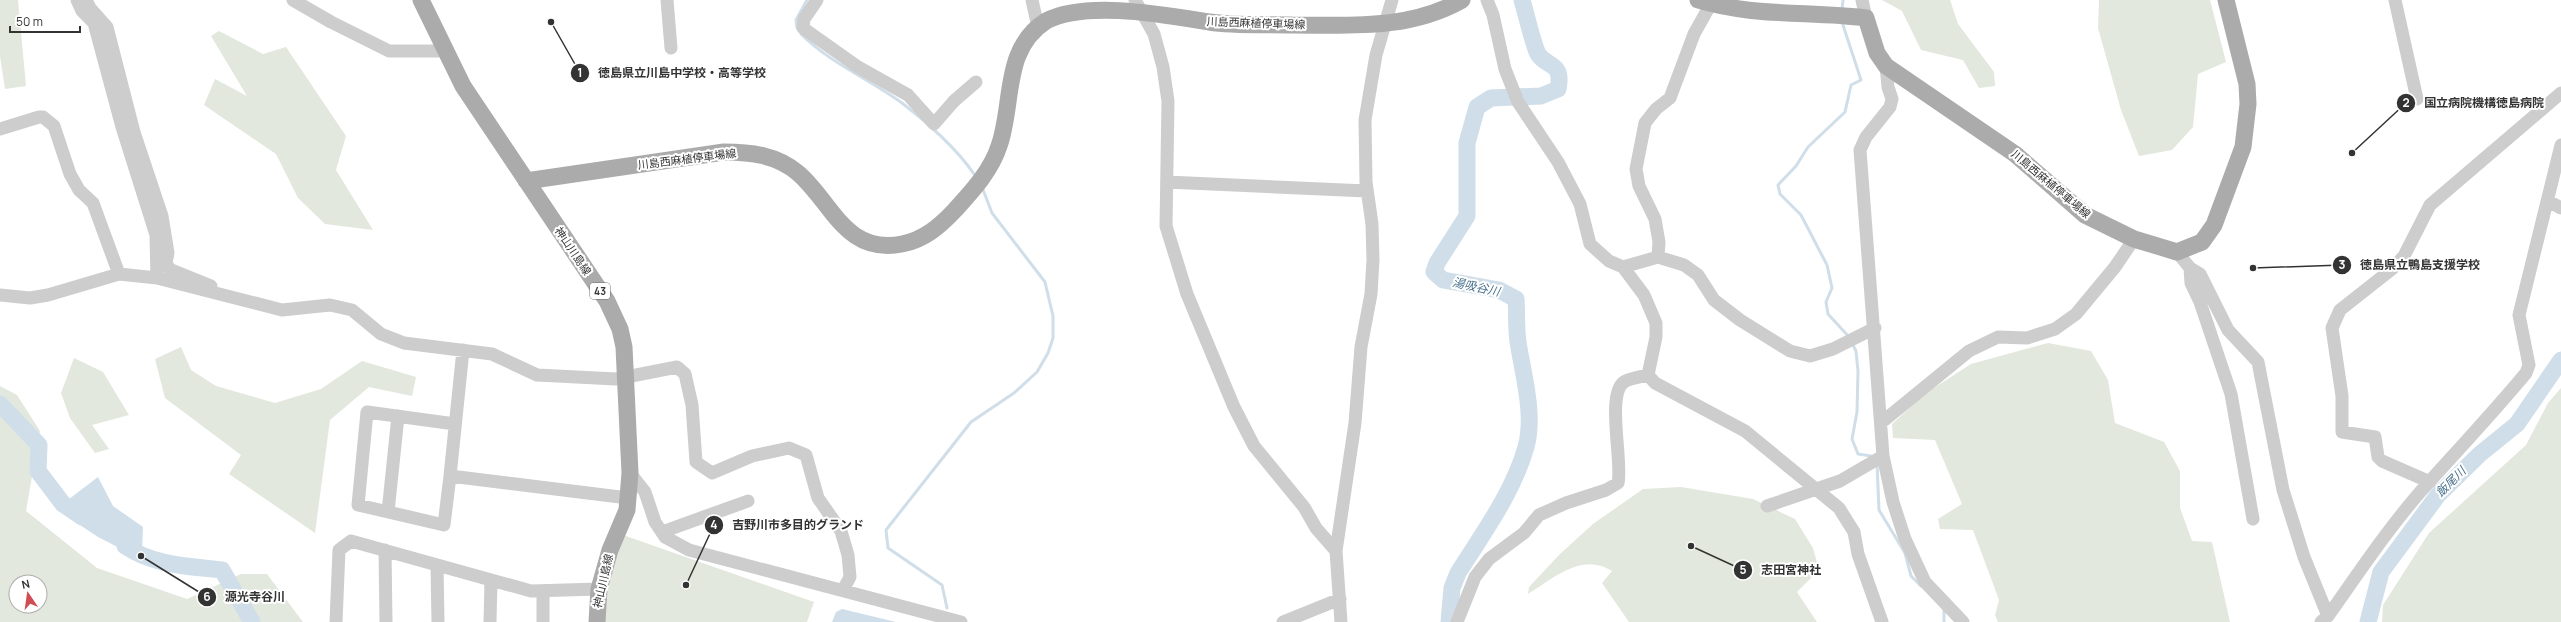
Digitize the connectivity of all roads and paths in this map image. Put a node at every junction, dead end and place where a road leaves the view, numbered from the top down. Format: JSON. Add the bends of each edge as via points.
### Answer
{"nodes":[{"id":1,"x":77,"y":0,"type":"edge"},
{"id":2,"x":86,"y":0,"type":"edge"},
{"id":3,"x":293,"y":0,"type":"edge"},
{"id":4,"x":421,"y":0,"type":"edge"},
{"id":5,"x":667,"y":0,"type":"edge"},
{"id":6,"x":817,"y":0,"type":"edge"},
{"id":7,"x":1032,"y":0,"type":"edge"},
{"id":8,"x":1392,"y":0,"type":"edge"},
{"id":9,"x":1462,"y":0,"type":"edge"},
{"id":10,"x":1487,"y":0,"type":"edge"},
{"id":11,"x":1862,"y":0,"type":"edge"},
{"id":12,"x":2226,"y":0,"type":"edge"},
{"id":13,"x":2395,"y":0,"type":"edge"},
{"id":14,"x":1708,"y":2,"type":"edge"},
{"id":15,"x":1138,"y":6,"type":"edge"},
{"id":16,"x":1866,"y":18,"type":"junction"},
{"id":17,"x":1383,"y":25,"type":"junction"},
{"id":18,"x":1038,"y":27,"type":"junction"},
{"id":19,"x":671,"y":48,"type":"dead end"},
{"id":20,"x":445,"y":51,"type":"junction"},
{"id":21,"x":1886,"y":66,"type":"junction"},
{"id":22,"x":976,"y":82,"type":"dead end"},
{"id":23,"x":2561,"y":94,"type":"edge"},
{"id":24,"x":2417,"y":99,"type":"dead end"},
{"id":25,"x":0,"y":129,"type":"edge"},
{"id":26,"x":2561,"y":145,"type":"edge"},
{"id":27,"x":526,"y":181,"type":"junction"},
{"id":28,"x":1167,"y":182,"type":"junction"},
{"id":29,"x":1367,"y":191,"type":"junction"},
{"id":30,"x":2548,"y":201,"type":"junction"},
{"id":31,"x":2561,"y":208,"type":"edge"},
{"id":32,"x":2134,"y":239,"type":"junction"},
{"id":33,"x":2177,"y":252,"type":"junction"},
{"id":34,"x":1658,"y":257,"type":"junction"},
{"id":35,"x":1622,"y":267,"type":"junction"},
{"id":36,"x":2190,"y":268,"type":"junction"},
{"id":37,"x":119,"y":274,"type":"junction"},
{"id":38,"x":157,"y":278,"type":"junction"},
{"id":39,"x":214,"y":293,"type":"junction"},
{"id":40,"x":0,"y":295,"type":"edge"},
{"id":41,"x":1875,"y":328,"type":"junction"},
{"id":42,"x":463,"y":350,"type":"junction"},
{"id":43,"x":1648,"y":375,"type":"junction"},
{"id":44,"x":627,"y":378,"type":"junction"},
{"id":45,"x":398,"y":416,"type":"junction"},
{"id":46,"x":1882,"y":422,"type":"junction"},
{"id":47,"x":455,"y":424,"type":"junction"},
{"id":48,"x":1883,"y":456,"type":"junction"},
{"id":49,"x":630,"y":472,"type":"junction"},
{"id":50,"x":450,"y":476,"type":"junction"},
{"id":51,"x":2430,"y":482,"type":"junction"},
{"id":52,"x":1818,"y":488,"type":"junction"},
{"id":53,"x":628,"y":498,"type":"junction"},
{"id":54,"x":748,"y":501,"type":"dead end"},
{"id":55,"x":1767,"y":506,"type":"dead end"},
{"id":56,"x":388,"y":512,"type":"junction"},
{"id":57,"x":2253,"y":519,"type":"dead end"},
{"id":58,"x":662,"y":532,"type":"junction"},
{"id":59,"x":385,"y":550,"type":"junction"},
{"id":60,"x":1336,"y":552,"type":"junction"},
{"id":61,"x":437,"y":565,"type":"junction"},
{"id":62,"x":491,"y":580,"type":"junction"},
{"id":63,"x":600,"y":589,"type":"junction"},
{"id":64,"x":843,"y":590,"type":"junction"},
{"id":65,"x":543,"y":591,"type":"junction"},
{"id":66,"x":1340,"y":599,"type":"junction"},
{"id":67,"x":2324,"y":619,"type":"edge"},
{"id":68,"x":336,"y":622,"type":"edge"},
{"id":69,"x":386,"y":622,"type":"edge"},
{"id":70,"x":438,"y":622,"type":"edge"},
{"id":71,"x":490,"y":622,"type":"edge"},
{"id":72,"x":543,"y":622,"type":"edge"},
{"id":73,"x":596,"y":622,"type":"edge"},
{"id":74,"x":961,"y":622,"type":"edge"},
{"id":75,"x":1283,"y":622,"type":"edge"},
{"id":76,"x":1341,"y":622,"type":"edge"},
{"id":77,"x":1457,"y":622,"type":"edge"},
{"id":78,"x":1882,"y":622,"type":"edge"},
{"id":79,"x":1963,"y":622,"type":"edge"}],
"edges":[{"from":1,"to":38,"type":"street","via":[[82,12],[94,23],[122,127],[156,234]]},
{"from":2,"to":39,"type":"street","via":[[107,27],[134,132],[162,216],[168,253],[166,262],[170,269],[210,285]]},
{"from":3,"to":20,"type":"street","via":[[390,51]]},
{"from":4,"to":20,"type":"main road","name":"神山川島線","number":"43"},
{"from":5,"to":19,"type":"street"},
{"from":6,"to":22,"type":"street","via":[[804,19],[803,28],[858,67],[908,95],[934,124],[954,101]]},
{"from":7,"to":18,"type":"street"},
{"from":8,"to":17,"type":"street"},
{"from":9,"to":17,"type":"main road","name":"川島西麻植停車場線","via":[[1431,14]]},
{"from":10,"to":35,"type":"street","via":[[1493,15],[1505,69],[1518,102],[1558,162],[1580,204],[1590,244],[1609,261]]},
{"from":11,"to":16,"type":"street"},
{"from":12,"to":33,"type":"main road","via":[[2247,84],[2244,147],[2214,225],[2202,242]]},
{"from":13,"to":24,"type":"street"},
{"from":14,"to":16,"type":"main road","via":[[1767,13]]},
{"from":14,"to":34,"type":"street","via":[[1670,98],[1656,108],[1645,124],[1636,169],[1640,186],[1655,220],[1659,242]]},
{"from":15,"to":17,"type":"main road","name":"川島西麻植停車場線","via":[[1234,24]]},
{"from":15,"to":18,"type":"main road","name":"川島西麻植停車場線","via":[[1075,11],[1054,16]]},
{"from":15,"to":28,"type":"street","via":[[1154,34],[1163,67],[1168,101]]},
{"from":16,"to":21,"type":"main road","name":"川島西麻植停車場線","via":[[1877,53]]},
{"from":17,"to":29,"type":"street","via":[[1365,120]]},
{"from":18,"to":27,"type":"main road","name":"川島西麻植停車場線","via":[[1024,43],[1014,65],[1003,134],[991,163],[968,195],[942,224],[916,240],[901,245],[871,243],[857,237],[835,219],[797,172],[778,160],[756,153],[724,152]]},
{"from":20,"to":27,"type":"main road","name":"神山川島線","number":"43","via":[[463,86]]},
{"from":21,"to":32,"type":"main road","name":"川島西麻植停車場線","via":[[2015,154],[2085,214]]},
{"from":21,"to":41,"type":"street","via":[[1892,99],[1890,107],[1866,137],[1860,150]]},
{"from":23,"to":51,"type":"street","via":[[2430,205],[2404,256],[2392,269],[2340,310],[2332,328],[2342,396],[2342,432],[2375,437],[2378,457],[2382,461]]},
{"from":25,"to":37,"type":"street","via":[[39,117],[44,117],[54,126],[70,174],[79,190],[93,203]]},
{"from":26,"to":30,"type":"street"},
{"from":27,"to":44,"type":"main road","name":"神山川島線","number":"43","via":[[607,300],[620,329]]},
{"from":28,"to":29,"type":"street"},
{"from":28,"to":60,"type":"street","via":[[1166,226],[1187,294],[1234,407],[1254,446],[1304,507],[1316,528]]},
{"from":29,"to":60,"type":"street","via":[[1372,224],[1371,294],[1361,347],[1355,423]]},
{"from":30,"to":31,"type":"street"},
{"from":30,"to":51,"type":"street","via":[[2519,315],[2529,365],[2526,373]]},
{"from":32,"to":33,"type":"main road","name":"川島西麻植停車場線"},
{"from":32,"to":46,"type":"street","via":[[2115,267],[2076,314],[2055,329],[2027,338],[1998,337],[1969,351]]},
{"from":33,"to":36,"type":"street"},
{"from":34,"to":35,"type":"street"},
{"from":34,"to":41,"type":"street","via":[[1684,265],[1698,275],[1714,300],[1740,320],[1790,351],[1810,356],[1851,341]]},
{"from":35,"to":43,"type":"street","via":[[1644,295],[1656,323],[1656,337]]},
{"from":36,"to":57,"type":"street","via":[[2191,283],[2200,302],[2231,394]]},
{"from":36,"to":67,"type":"street","via":[[2200,274],[2206,282],[2228,330],[2258,362],[2282,490]]},
{"from":37,"to":38,"type":"street"},
{"from":37,"to":40,"type":"street","via":[[48,295],[30,298]]},
{"from":38,"to":39,"type":"street"},
{"from":39,"to":42,"type":"street","via":[[282,310],[330,304],[352,310],[381,334],[404,343]]},
{"from":41,"to":46,"type":"street"},
{"from":42,"to":44,"type":"street","via":[[492,354],[537,375]]},
{"from":42,"to":47,"type":"street"},
{"from":43,"to":52,"type":"street","via":[[1655,383],[1745,431]]},
{"from":43,"to":77,"type":"street","via":[[1625,381],[1619,387],[1615,433],[1620,472],[1618,483],[1539,515],[1524,533],[1489,560],[1475,577]]},
{"from":44,"to":49,"type":"main road","name":"神山川島線","number":"43"},
{"from":44,"to":64,"type":"street","via":[[676,367],[685,374],[692,405],[696,462],[712,472],[752,456],[788,448],[806,455],[818,498],[826,513],[841,531],[848,555],[850,577]]},
{"from":45,"to":47,"type":"street"},
{"from":45,"to":56,"type":"street"},
{"from":45,"to":56,"type":"street","via":[[367,412],[358,505]]},
{"from":46,"to":48,"type":"street"},
{"from":47,"to":50,"type":"street"},
{"from":48,"to":52,"type":"street","via":[[1864,469]]},
{"from":48,"to":79,"type":"street","via":[[1893,502],[1925,582]]},
{"from":49,"to":53,"type":"main road","name":"神山川島線","number":"43"},
{"from":49,"to":58,"type":"street","via":[[645,492],[655,522]]},
{"from":50,"to":53,"type":"street"},
{"from":50,"to":56,"type":"street","via":[[444,525]]},
{"from":51,"to":67,"type":"street"},
{"from":52,"to":55,"type":"street"},
{"from":52,"to":78,"type":"street","via":[[1839,508],[1854,532],[1858,554]]},
{"from":53,"to":63,"type":"main road","name":"神山川島線","number":"43","via":[[623,522],[610,550]]},
{"from":54,"to":58,"type":"street"},
{"from":58,"to":64,"type":"street","via":[[665,537],[689,550]]},
{"from":59,"to":61,"type":"street"},
{"from":59,"to":68,"type":"street","via":[[351,541],[339,550]]},
{"from":59,"to":69,"type":"street"},
{"from":60,"to":66,"type":"street"},
{"from":61,"to":62,"type":"street"},
{"from":61,"to":70,"type":"street"},
{"from":62,"to":65,"type":"street","via":[[531,591]]},
{"from":62,"to":71,"type":"street"},
{"from":63,"to":65,"type":"street"},
{"from":63,"to":73,"type":"main road","name":"神山川島線","number":"43"},
{"from":64,"to":74,"type":"street"},
{"from":65,"to":72,"type":"street"},
{"from":66,"to":75,"type":"street"},
{"from":66,"to":76,"type":"street"}]}
